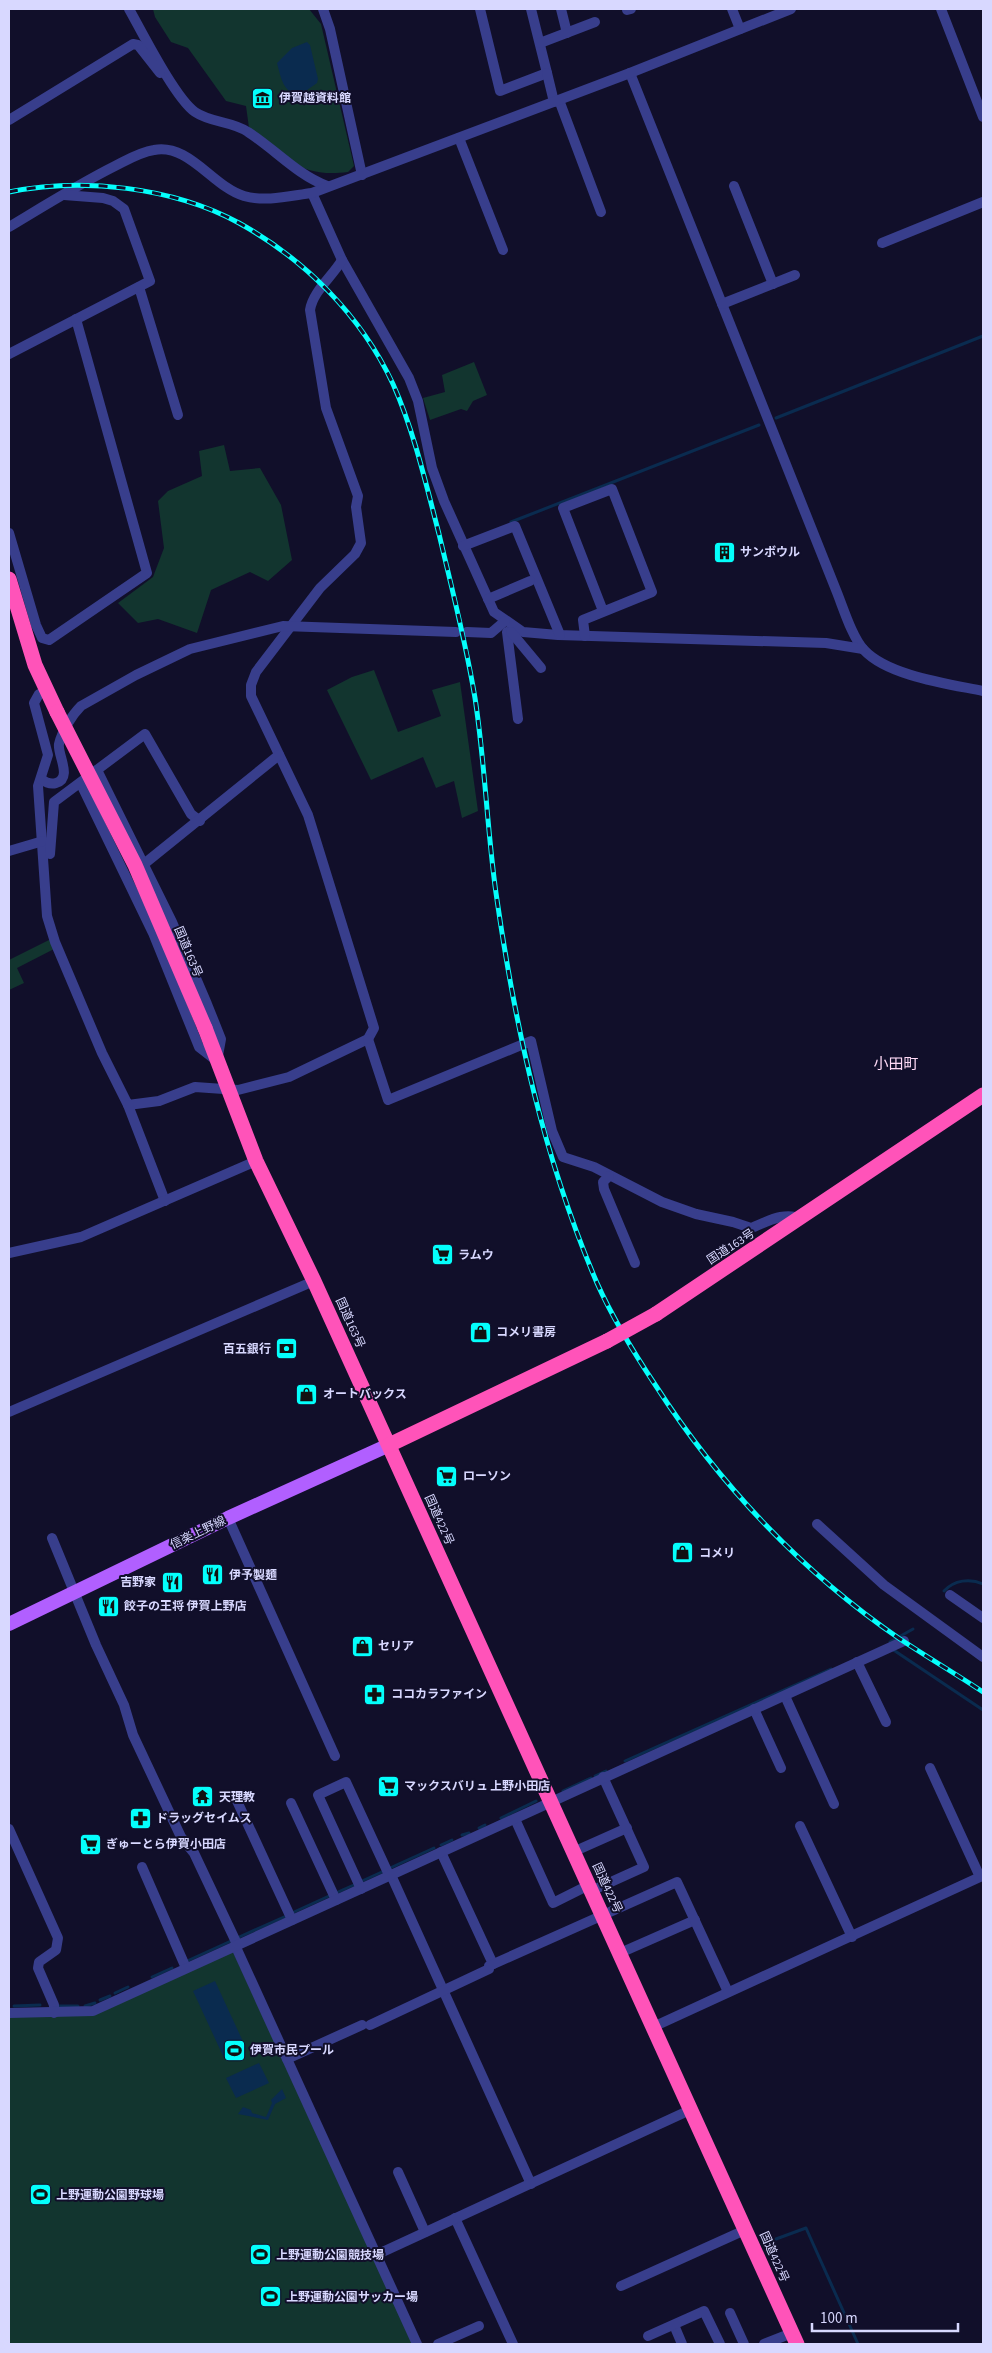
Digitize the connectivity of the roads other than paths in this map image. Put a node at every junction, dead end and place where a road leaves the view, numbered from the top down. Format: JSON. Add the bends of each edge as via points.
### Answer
{"nodes":[{"id":1,"x":129,"y":9,"type":"edge"},
{"id":2,"x":324,"y":9,"type":"edge"},
{"id":3,"x":480,"y":9,"type":"edge"},
{"id":4,"x":531,"y":9,"type":"edge"},
{"id":5,"x":561,"y":9,"type":"edge"},
{"id":6,"x":732,"y":9,"type":"edge"},
{"id":7,"x":792,"y":9,"type":"edge"},
{"id":8,"x":941,"y":9,"type":"edge"},
{"id":9,"x":595,"y":22,"type":"dead end"},
{"id":10,"x":740,"y":29,"type":"junction"},
{"id":11,"x":567,"y":32,"type":"junction"},
{"id":12,"x":540,"y":43,"type":"junction"},
{"id":13,"x":630,"y":73,"type":"junction"},
{"id":14,"x":547,"y":74,"type":"junction"},
{"id":15,"x":172,"y":83,"type":"junction"},
{"id":16,"x":557,"y":101,"type":"junction"},
{"id":17,"x":983,"y":117,"type":"edge"},
{"id":18,"x":9,"y":120,"type":"edge"},
{"id":19,"x":459,"y":138,"type":"junction"},
{"id":20,"x":362,"y":175,"type":"junction"},
{"id":21,"x":327,"y":186,"type":"junction"},
{"id":22,"x":734,"y":186,"type":"dead end"},
{"id":23,"x":312,"y":193,"type":"junction"},
{"id":24,"x":64,"y":194,"type":"junction"},
{"id":25,"x":983,"y":202,"type":"edge"},
{"id":26,"x":601,"y":212,"type":"dead end"},
{"id":27,"x":9,"y":227,"type":"edge"},
{"id":28,"x":882,"y":243,"type":"dead end"},
{"id":29,"x":502,"y":250,"type":"dead end"},
{"id":30,"x":342,"y":260,"type":"junction"},
{"id":31,"x":795,"y":275,"type":"dead end"},
{"id":32,"x":773,"y":284,"type":"junction"},
{"id":33,"x":139,"y":287,"type":"junction"},
{"id":34,"x":722,"y":304,"type":"junction"},
{"id":35,"x":76,"y":319,"type":"junction"},
{"id":36,"x":9,"y":354,"type":"edge"},
{"id":37,"x":178,"y":415,"type":"dead end"},
{"id":38,"x":9,"y":533,"type":"edge"},
{"id":39,"x":463,"y":546,"type":"junction"},
{"id":40,"x":9,"y":579,"type":"edge"},
{"id":41,"x":530,"y":582,"type":"dead end"},
{"id":42,"x":488,"y":599,"type":"junction"},
{"id":43,"x":603,"y":611,"type":"junction"},
{"id":44,"x":505,"y":621,"type":"junction"},
{"id":45,"x":292,"y":625,"type":"junction"},
{"id":46,"x":509,"y":632,"type":"junction"},
{"id":47,"x":523,"y":632,"type":"junction"},
{"id":48,"x":491,"y":633,"type":"junction"},
{"id":49,"x":560,"y":635,"type":"junction"},
{"id":50,"x":585,"y":636,"type":"junction"},
{"id":51,"x":863,"y":649,"type":"junction"},
{"id":52,"x":541,"y":668,"type":"dead end"},
{"id":53,"x":46,"y":691,"type":"junction"},
{"id":54,"x":983,"y":691,"type":"edge"},
{"id":55,"x":518,"y":718,"type":"dead end"},
{"id":56,"x":279,"y":755,"type":"junction"},
{"id":57,"x":97,"y":770,"type":"junction"},
{"id":58,"x":41,"y":778,"type":"junction"},
{"id":59,"x":81,"y":784,"type":"junction"},
{"id":60,"x":200,"y":821,"type":"junction"},
{"id":61,"x":43,"y":841,"type":"junction"},
{"id":62,"x":9,"y":852,"type":"edge"},
{"id":63,"x":144,"y":864,"type":"junction"},
{"id":64,"x":46,"y":892,"type":"junction"},
{"id":65,"x":368,"y":1039,"type":"junction"},
{"id":66,"x":217,"y":1061,"type":"junction"},
{"id":67,"x":227,"y":1090,"type":"junction"},
{"id":68,"x":983,"y":1095,"type":"edge"},
{"id":69,"x":128,"y":1105,"type":"junction"},
{"id":70,"x":256,"y":1161,"type":"junction"},
{"id":71,"x":609,"y":1176,"type":"junction"},
{"id":72,"x":166,"y":1202,"type":"junction"},
{"id":73,"x":801,"y":1219,"type":"junction"},
{"id":74,"x":9,"y":1253,"type":"edge"},
{"id":75,"x":635,"y":1263,"type":"dead end"},
{"id":76,"x":314,"y":1281,"type":"junction"},
{"id":77,"x":9,"y":1412,"type":"edge"},
{"id":78,"x":389,"y":1445,"type":"junction"},
{"id":79,"x":228,"y":1518,"type":"junction"},
{"id":80,"x":817,"y":1524,"type":"dead end"},
{"id":81,"x":52,"y":1538,"type":"dead end"},
{"id":82,"x":74,"y":1592,"type":"junction"},
{"id":83,"x":950,"y":1595,"type":"dead end"},
{"id":84,"x":983,"y":1618,"type":"edge"},
{"id":85,"x":9,"y":1624,"type":"edge"},
{"id":86,"x":904,"y":1641,"type":"dead end"},
{"id":87,"x":983,"y":1657,"type":"edge"},
{"id":88,"x":857,"y":1662,"type":"junction"},
{"id":89,"x":784,"y":1696,"type":"junction"},
{"id":90,"x":754,"y":1709,"type":"junction"},
{"id":91,"x":886,"y":1722,"type":"dead end"},
{"id":92,"x":335,"y":1756,"type":"dead end"},
{"id":93,"x":781,"y":1768,"type":"dead end"},
{"id":94,"x":930,"y":1768,"type":"dead end"},
{"id":95,"x":603,"y":1777,"type":"junction"},
{"id":96,"x":237,"y":1801,"type":"dead end"},
{"id":97,"x":550,"y":1802,"type":"junction"},
{"id":98,"x":291,"y":1803,"type":"dead end"},
{"id":99,"x":834,"y":1804,"type":"dead end"},
{"id":100,"x":515,"y":1819,"type":"junction"},
{"id":101,"x":800,"y":1826,"type":"dead end"},
{"id":102,"x":627,"y":1828,"type":"junction"},
{"id":103,"x":9,"y":1829,"type":"edge"},
{"id":104,"x":441,"y":1852,"type":"junction"},
{"id":105,"x":574,"y":1852,"type":"junction"},
{"id":106,"x":142,"y":1868,"type":"dead end"},
{"id":107,"x":390,"y":1875,"type":"junction"},
{"id":108,"x":590,"y":1888,"type":"junction"},
{"id":109,"x":360,"y":1889,"type":"junction"},
{"id":110,"x":336,"y":1900,"type":"junction"},
{"id":111,"x":602,"y":1915,"type":"junction"},
{"id":112,"x":292,"y":1920,"type":"junction"},
{"id":113,"x":695,"y":1920,"type":"junction"},
{"id":114,"x":852,"y":1937,"type":"junction"},
{"id":115,"x":236,"y":1945,"type":"junction"},
{"id":116,"x":620,"y":1953,"type":"junction"},
{"id":117,"x":493,"y":1964,"type":"junction"},
{"id":118,"x":186,"y":1968,"type":"junction"},
{"id":119,"x":444,"y":1990,"type":"junction"},
{"id":120,"x":728,"y":1992,"type":"junction"},
{"id":121,"x":9,"y":2013,"type":"edge"},
{"id":122,"x":54,"y":2013,"type":"junction"},
{"id":123,"x":653,"y":2027,"type":"junction"},
{"id":124,"x":287,"y":2059,"type":"junction"},
{"id":125,"x":690,"y":2110,"type":"junction"},
{"id":126,"x":398,"y":2172,"type":"dead end"},
{"id":127,"x":531,"y":2184,"type":"junction"},
{"id":128,"x":455,"y":2218,"type":"junction"},
{"id":129,"x":745,"y":2230,"type":"junction"},
{"id":130,"x":425,"y":2232,"type":"junction"},
{"id":131,"x":376,"y":2255,"type":"junction"},
{"id":132,"x":621,"y":2286,"type":"dead end"},
{"id":133,"x":730,"y":2313,"type":"dead end"},
{"id":134,"x":674,"y":2325,"type":"junction"},
{"id":135,"x":479,"y":2326,"type":"dead end"},
{"id":136,"x":648,"y":2336,"type":"dead end"},
{"id":137,"x":794,"y":2338,"type":"edge"},
{"id":138,"x":417,"y":2344,"type":"edge"},
{"id":139,"x":438,"y":2344,"type":"edge"},
{"id":140,"x":512,"y":2344,"type":"edge"},
{"id":141,"x":682,"y":2344,"type":"edge"},
{"id":142,"x":720,"y":2344,"type":"edge"},
{"id":143,"x":744,"y":2344,"type":"edge"},
{"id":144,"x":764,"y":2344,"type":"edge"}],
"edges":[{"from":1,"to":15,"type":"street"},
{"from":2,"to":20,"type":"street"},
{"from":3,"to":14,"type":"street","via":[[500,91]]},
{"from":4,"to":12,"type":"street"},
{"from":5,"to":11,"type":"street"},
{"from":6,"to":10,"type":"street"},
{"from":7,"to":10,"type":"street"},
{"from":8,"to":17,"type":"street"},
{"from":9,"to":11,"type":"street"},
{"from":10,"to":13,"type":"street"},
{"from":11,"to":12,"type":"street"},
{"from":12,"to":14,"type":"street"},
{"from":13,"to":16,"type":"street"},
{"from":13,"to":34,"type":"street"},
{"from":14,"to":16,"type":"street"},
{"from":15,"to":18,"type":"street","via":[[165,80],[138,44],[133,44]]},
{"from":15,"to":21,"type":"street","via":[[193,110],[248,132],[310,180]]},
{"from":16,"to":19,"type":"street"},
{"from":16,"to":26,"type":"street"},
{"from":19,"to":20,"type":"street"},
{"from":19,"to":29,"type":"street"},
{"from":20,"to":21,"type":"street"},
{"from":21,"to":23,"type":"street"},
{"from":22,"to":32,"type":"street"},
{"from":23,"to":24,"type":"street","via":[[260,199],[242,195],[181,154],[154,149]]},
{"from":23,"to":30,"type":"street"},
{"from":24,"to":27,"type":"street"},
{"from":24,"to":33,"type":"street","via":[[103,198],[124,210],[150,281]]},
{"from":25,"to":28,"type":"street"},
{"from":30,"to":39,"type":"street","via":[[409,378],[426,429],[432,468]]},
{"from":30,"to":45,"type":"street","via":[[311,299],[310,310],[326,408],[358,496],[356,507],[361,543]]},
{"from":31,"to":32,"type":"street"},
{"from":32,"to":34,"type":"street"},
{"from":33,"to":35,"type":"street"},
{"from":33,"to":37,"type":"street"},
{"from":34,"to":51,"type":"street","via":[[836,590]]},
{"from":35,"to":36,"type":"street"},
{"from":35,"to":38,"type":"street","via":[[147,573],[49,640],[42,638]]},
{"from":39,"to":42,"type":"street"},
{"from":39,"to":49,"type":"street","via":[[515,526]]},
{"from":40,"to":53,"type":"highway","name":"国道163号"},
{"from":41,"to":42,"type":"street"},
{"from":42,"to":44,"type":"street","via":[[494,612]]},
{"from":43,"to":43,"type":"street","via":[[652,592],[612,489],[563,508]]},
{"from":43,"to":50,"type":"street","via":[[583,620]]},
{"from":44,"to":47,"type":"street"},
{"from":44,"to":48,"type":"street"},
{"from":45,"to":48,"type":"street"},
{"from":45,"to":56,"type":"street","via":[[256,672],[251,685],[251,696]]},
{"from":45,"to":58,"type":"street","via":[[190,649],[81,706],[60,742],[64,769],[60,780],[50,784]]},
{"from":46,"to":47,"type":"street"},
{"from":46,"to":48,"type":"street"},
{"from":46,"to":52,"type":"street"},
{"from":46,"to":55,"type":"street"},
{"from":47,"to":49,"type":"street"},
{"from":49,"to":50,"type":"street"},
{"from":50,"to":51,"type":"street","via":[[826,643]]},
{"from":51,"to":54,"type":"street","via":[[877,660],[915,677]]},
{"from":53,"to":58,"type":"street","via":[[34,703],[48,755]]},
{"from":53,"to":66,"type":"highway","name":"国道163号","bridge":true,"via":[[135,865]]},
{"from":56,"to":60,"type":"street","via":[[226,796]]},
{"from":56,"to":65,"type":"street","via":[[308,815],[374,1028]]},
{"from":57,"to":59,"type":"street"},
{"from":57,"to":60,"type":"street","via":[[146,734],[187,807]]},
{"from":57,"to":63,"type":"street"},
{"from":58,"to":61,"type":"street","via":[[38,786]]},
{"from":59,"to":64,"type":"street","via":[[54,802],[50,891]]},
{"from":59,"to":66,"type":"street","via":[[153,933],[199,1047]]},
{"from":60,"to":63,"type":"street"},
{"from":61,"to":62,"type":"street"},
{"from":61,"to":64,"type":"street"},
{"from":63,"to":66,"type":"street","via":[[221,1039]]},
{"from":64,"to":69,"type":"street","via":[[47,916],[55,942],[102,1054]]},
{"from":65,"to":67,"type":"street","via":[[289,1077]]},
{"from":65,"to":71,"type":"street","via":[[388,1100],[531,1042],[552,1131],[563,1156]]},
{"from":66,"to":67,"type":"highway","name":"国道163号"},
{"from":67,"to":69,"type":"street","via":[[194,1087],[159,1101]]},
{"from":67,"to":70,"type":"highway","name":"国道163号"},
{"from":68,"to":73,"type":"highway","name":"国道163号"},
{"from":69,"to":72,"type":"street"},
{"from":70,"to":72,"type":"street"},
{"from":70,"to":76,"type":"highway","name":"国道163号"},
{"from":71,"to":73,"type":"street","via":[[662,1202],[744,1227],[751,1228],[778,1217],[793,1215]]},
{"from":71,"to":75,"type":"street","via":[[603,1182],[604,1190]]},
{"from":72,"to":74,"type":"street","via":[[81,1237]]},
{"from":73,"to":78,"type":"highway","name":"国道163号","bridge":true,"via":[[656,1314]]},
{"from":76,"to":77,"type":"street"},
{"from":76,"to":78,"type":"highway","name":"国道163号"},
{"from":78,"to":79,"type":"main road","name":"信楽上野線"},
{"from":78,"to":97,"type":"highway","name":"国道422号"},
{"from":79,"to":82,"type":"main road","name":"信楽上野線"},
{"from":79,"to":92,"type":"street"},
{"from":80,"to":87,"type":"street","via":[[884,1585]]},
{"from":81,"to":82,"type":"street"},
{"from":82,"to":85,"type":"main road","name":"信楽上野線"},
{"from":82,"to":115,"type":"street","via":[[145,1760],[181,1837],[194,1853]]},
{"from":83,"to":84,"type":"street"},
{"from":86,"to":88,"type":"street"},
{"from":88,"to":89,"type":"street"},
{"from":88,"to":91,"type":"street"},
{"from":89,"to":90,"type":"street"},
{"from":89,"to":99,"type":"street"},
{"from":90,"to":93,"type":"street"},
{"from":90,"to":95,"type":"street"},
{"from":94,"to":114,"type":"street","via":[[980,1877]]},
{"from":95,"to":97,"type":"street"},
{"from":95,"to":102,"type":"street"},
{"from":96,"to":112,"type":"street"},
{"from":97,"to":100,"type":"street"},
{"from":97,"to":105,"type":"highway","name":"国道422号"},
{"from":98,"to":110,"type":"street"},
{"from":100,"to":104,"type":"street"},
{"from":100,"to":108,"type":"street","via":[[552,1903]]},
{"from":101,"to":114,"type":"street"},
{"from":102,"to":105,"type":"street"},
{"from":102,"to":108,"type":"street","via":[[644,1867]]},
{"from":103,"to":122,"type":"street","via":[[58,1938],[56,1950],[39,1962],[38,1968],[54,2005]]},
{"from":104,"to":107,"type":"street"},
{"from":104,"to":117,"type":"street"},
{"from":105,"to":108,"type":"highway","name":"国道422号"},
{"from":106,"to":118,"type":"street"},
{"from":107,"to":109,"type":"street"},
{"from":107,"to":109,"type":"street","via":[[346,1782],[318,1795]]},
{"from":107,"to":119,"type":"street"},
{"from":108,"to":111,"type":"highway","name":"国道422号"},
{"from":109,"to":110,"type":"street"},
{"from":110,"to":112,"type":"street"},
{"from":111,"to":113,"type":"street","via":[[678,1882]]},
{"from":111,"to":116,"type":"highway","name":"国道422号"},
{"from":111,"to":117,"type":"street"},
{"from":112,"to":115,"type":"street"},
{"from":113,"to":116,"type":"street"},
{"from":113,"to":120,"type":"street"},
{"from":114,"to":120,"type":"street"},
{"from":115,"to":118,"type":"street"},
{"from":115,"to":124,"type":"street"},
{"from":116,"to":123,"type":"highway","name":"国道422号"},
{"from":117,"to":119,"type":"street","via":[[489,1969]]},
{"from":118,"to":122,"type":"street","via":[[93,2011]]},
{"from":119,"to":124,"type":"street"},
{"from":119,"to":127,"type":"street"},
{"from":120,"to":123,"type":"street"},
{"from":121,"to":122,"type":"street"},
{"from":123,"to":125,"type":"highway","name":"国道422号"},
{"from":124,"to":131,"type":"street"},
{"from":125,"to":127,"type":"street"},
{"from":125,"to":129,"type":"highway","name":"国道422号"},
{"from":126,"to":130,"type":"street"},
{"from":127,"to":128,"type":"street"},
{"from":128,"to":130,"type":"street"},
{"from":128,"to":140,"type":"street"},
{"from":129,"to":132,"type":"street"},
{"from":129,"to":137,"type":"highway","name":"国道422号"},
{"from":130,"to":131,"type":"street"},
{"from":131,"to":138,"type":"street"},
{"from":133,"to":143,"type":"street"},
{"from":134,"to":136,"type":"street"},
{"from":134,"to":141,"type":"street"},
{"from":134,"to":142,"type":"street","via":[[704,2311]]},
{"from":135,"to":139,"type":"street"},
{"from":137,"to":144,"type":"street"}]}
